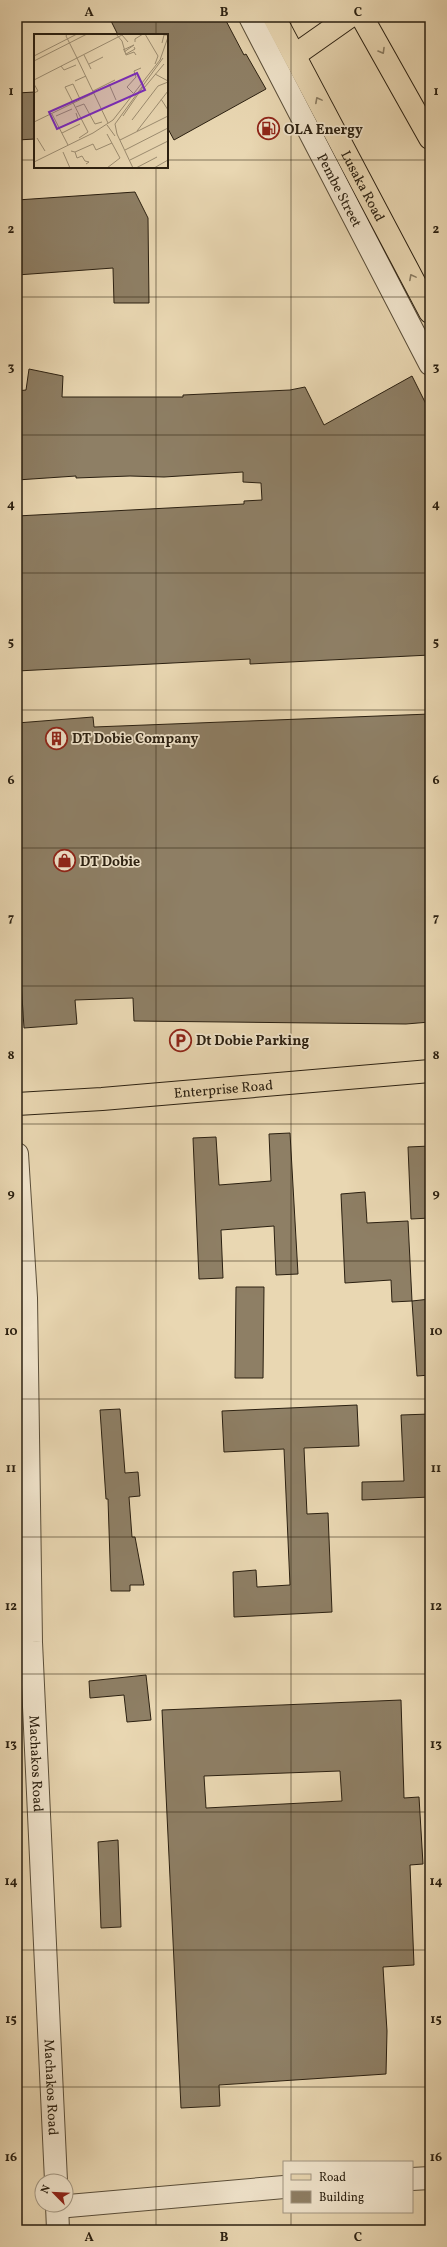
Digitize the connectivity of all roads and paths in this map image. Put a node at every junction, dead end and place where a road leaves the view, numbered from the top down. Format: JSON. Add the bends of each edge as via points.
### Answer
{"nodes":[{"id":1,"x":250,"y":17,"type":"edge"},
{"id":2,"x":274,"y":17,"type":"edge"},
{"id":3,"x":349,"y":17,"type":"edge"},
{"id":4,"x":362,"y":17,"type":"edge"},
{"id":5,"x":295,"y":55,"type":"junction"},
{"id":6,"x":430,"y":138,"type":"edge"},
{"id":7,"x":389,"y":234,"type":"junction"},
{"id":8,"x":368,"y":244,"type":"junction"},
{"id":9,"x":430,"y":312,"type":"edge"},
{"id":10,"x":430,"y":364,"type":"edge"},
{"id":11,"x":430,"y":1071,"type":"edge"},
{"id":12,"x":17,"y":1104,"type":"edge"},
{"id":13,"x":17,"y":1154,"type":"edge"},
{"id":14,"x":56,"y":2173,"type":"edge"},
{"id":15,"x":430,"y":2178,"type":"edge"},
{"id":16,"x":413,"y":2179,"type":"edge"},
{"id":17,"x":283,"y":2187,"type":"edge"},
{"id":18,"x":74,"y":2205,"type":"edge"},
{"id":19,"x":57,"y":2213,"type":"edge"},
{"id":20,"x":58,"y":2230,"type":"edge"}],
"edges":[{"from":1,"to":8,"type":"street","name":"Pembe Street"},
{"from":2,"to":5,"type":"main road","name":"Lusaka Road"},
{"from":3,"to":5,"type":"main road"},
{"from":4,"to":6,"type":"main road","one_way":true},
{"from":7,"to":5,"type":"main road","name":"Lusaka Road","one_way":true},
{"from":7,"to":8,"type":"street"},
{"from":9,"to":7,"type":"main road","name":"Lusaka Road","one_way":true},
{"from":8,"to":10,"type":"street","name":"Pembe Street"},
{"from":11,"to":12,"type":"main road","name":"Enterprise Road","via":[[110,1099]]},
{"from":13,"to":14,"type":"street","name":"Machakos Road","via":[[26,1298],[31,1642]]},
{"from":15,"to":16,"type":"street"},
{"from":17,"to":18,"type":"street"},
{"from":19,"to":20,"type":"street"}]}
